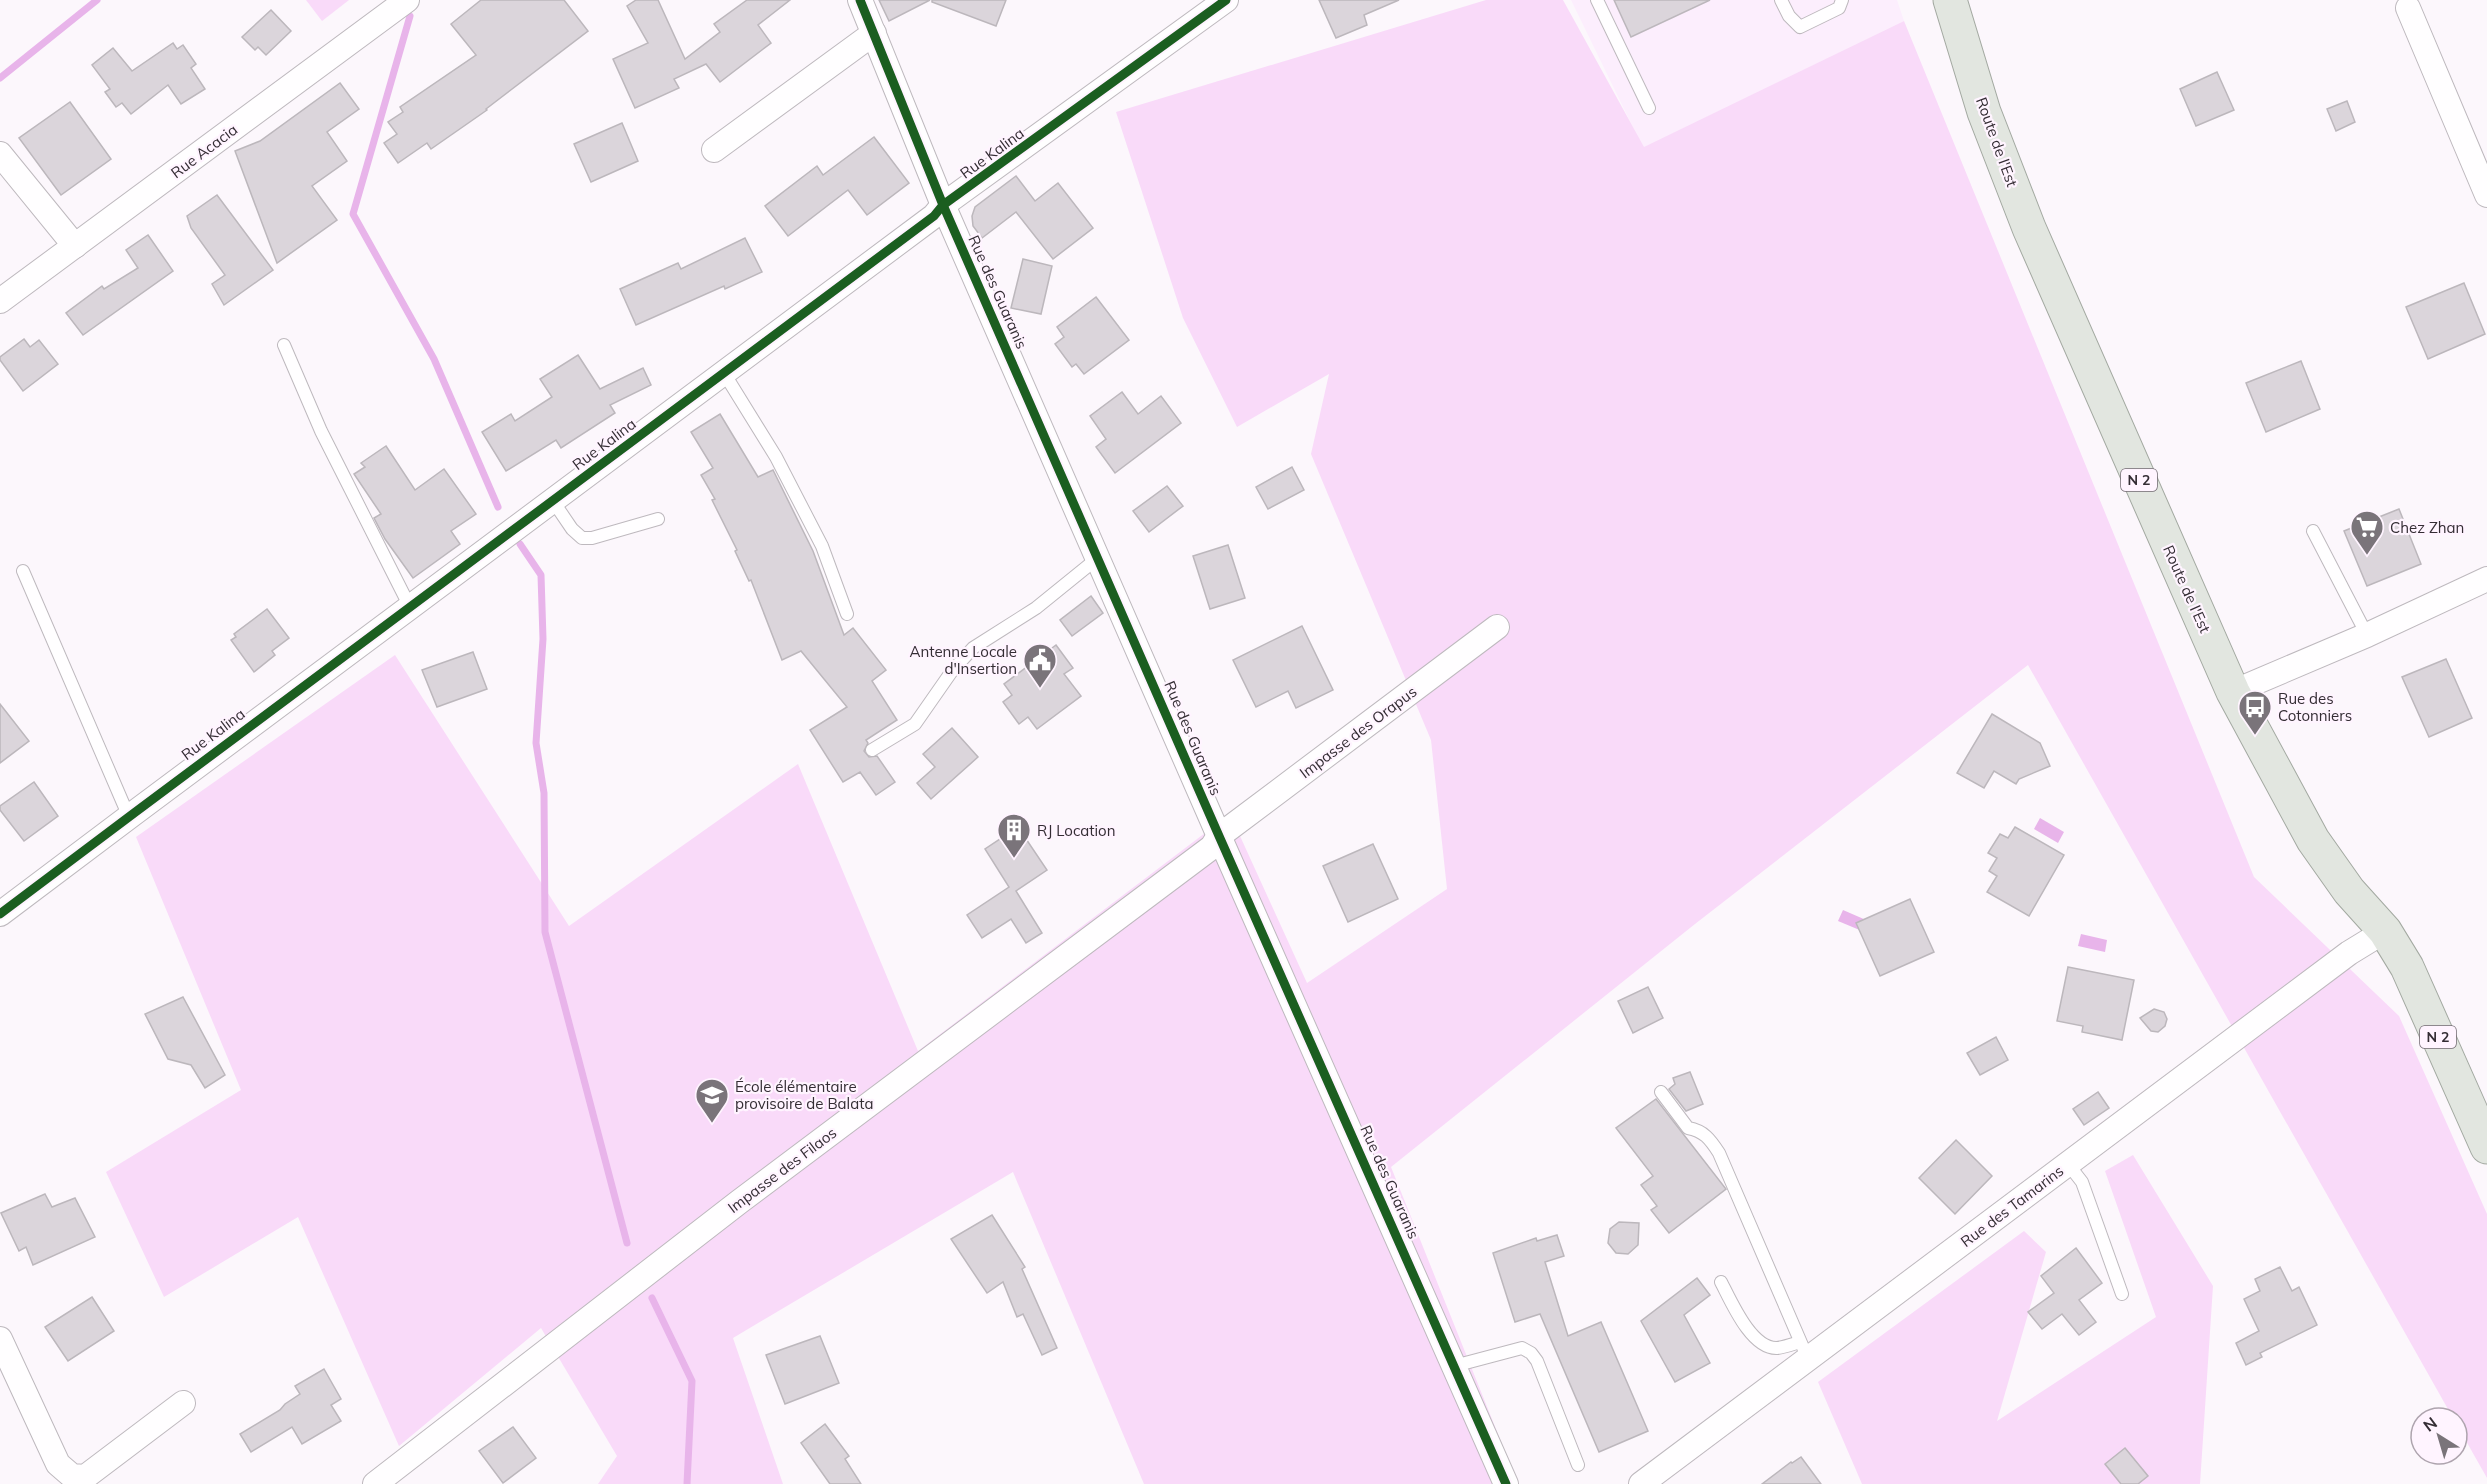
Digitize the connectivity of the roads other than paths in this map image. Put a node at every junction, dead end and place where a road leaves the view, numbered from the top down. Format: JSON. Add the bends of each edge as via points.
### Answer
{"nodes":[{"id":1,"x":407,"y":0,"type":"edge"},
{"id":2,"x":860,"y":0,"type":"edge"},
{"id":3,"x":1226,"y":0,"type":"edge"},
{"id":4,"x":1597,"y":0,"type":"edge"},
{"id":5,"x":1781,"y":0,"type":"edge"},
{"id":6,"x":1842,"y":0,"type":"edge"},
{"id":7,"x":1950,"y":0,"type":"edge"},
{"id":8,"x":2408,"y":8,"type":"dead end"},
{"id":9,"x":874,"y":33,"type":"junction"},
{"id":10,"x":1649,"y":108,"type":"dead end"},
{"id":11,"x":714,"y":150,"type":"dead end"},
{"id":12,"x":0,"y":154,"type":"edge"},
{"id":13,"x":2487,"y":195,"type":"edge"},
{"id":14,"x":944,"y":205,"type":"junction"},
{"id":15,"x":75,"y":246,"type":"junction"},
{"id":16,"x":0,"y":301,"type":"edge"},
{"id":17,"x":284,"y":345,"type":"dead end"},
{"id":18,"x":724,"y":373,"type":"junction"},
{"id":19,"x":553,"y":501,"type":"junction"},
{"id":20,"x":658,"y":519,"type":"dead end"},
{"id":21,"x":2313,"y":531,"type":"dead end"},
{"id":22,"x":1099,"y":557,"type":"junction"},
{"id":23,"x":23,"y":571,"type":"dead end"},
{"id":24,"x":2487,"y":579,"type":"edge"},
{"id":25,"x":409,"y":605,"type":"junction"},
{"id":26,"x":847,"y":614,"type":"dead end"},
{"id":27,"x":1497,"y":627,"type":"dead end"},
{"id":28,"x":2367,"y":635,"type":"junction"},
{"id":29,"x":2233,"y":692,"type":"junction"},
{"id":30,"x":872,"y":750,"type":"dead end"},
{"id":31,"x":129,"y":816,"type":"junction"},
{"id":32,"x":1219,"y":836,"type":"junction"},
{"id":33,"x":0,"y":914,"type":"edge"},
{"id":34,"x":2385,"y":931,"type":"junction"},
{"id":35,"x":1661,"y":1092,"type":"dead end"},
{"id":36,"x":2487,"y":1147,"type":"edge"},
{"id":37,"x":2068,"y":1164,"type":"junction"},
{"id":38,"x":1721,"y":1282,"type":"dead end"},
{"id":39,"x":2122,"y":1294,"type":"dead end"},
{"id":40,"x":0,"y":1339,"type":"edge"},
{"id":41,"x":1804,"y":1350,"type":"junction"},
{"id":42,"x":1454,"y":1366,"type":"junction"},
{"id":43,"x":183,"y":1403,"type":"dead end"},
{"id":44,"x":1578,"y":1465,"type":"dead end"},
{"id":45,"x":375,"y":1484,"type":"edge"},
{"id":46,"x":1506,"y":1484,"type":"edge"},
{"id":47,"x":1641,"y":1484,"type":"edge"}],
"edges":[{"from":1,"to":15,"type":"street","name":"Rue Acacia"},
{"from":2,"to":9,"type":"street","name":"Rue des Guaranis"},
{"from":3,"to":14,"type":"street","name":"Rue Kalina"},
{"from":4,"to":10,"type":"lane"},
{"from":5,"to":6,"type":"lane","via":[[1800,27],[1839,8]]},
{"from":7,"to":29,"type":"main road","name":"Route de l'Est","number":"N 2","via":[[1984,112],[2030,228]]},
{"from":8,"to":13,"type":"street"},
{"from":9,"to":11,"type":"street"},
{"from":9,"to":14,"type":"street","name":"Rue des Guaranis"},
{"from":12,"to":15,"type":"street"},
{"from":14,"to":18,"type":"street","name":"Rue Kalina"},
{"from":14,"to":22,"type":"street","name":"Rue des Guaranis"},
{"from":15,"to":16,"type":"street","name":"Rue Acacia"},
{"from":17,"to":25,"type":"lane","via":[[321,431]]},
{"from":18,"to":19,"type":"street","name":"Rue Kalina"},
{"from":18,"to":26,"type":"lane","via":[[776,457],[822,546]]},
{"from":19,"to":20,"type":"lane","via":[[582,538]]},
{"from":19,"to":25,"type":"street","name":"Rue Kalina"},
{"from":21,"to":28,"type":"lane"},
{"from":22,"to":30,"type":"lane","via":[[1036,608],[974,648],[952,671],[915,724]]},
{"from":22,"to":32,"type":"street","name":"Rue des Guaranis"},
{"from":23,"to":31,"type":"lane"},
{"from":24,"to":28,"type":"street"},
{"from":25,"to":31,"type":"street","name":"Rue Kalina"},
{"from":27,"to":32,"type":"street","name":"Impasse des Orapus"},
{"from":28,"to":29,"type":"street"},
{"from":29,"to":34,"type":"main road","name":"Route de l'Est","number":"N 2","via":[[2313,840],[2349,891]]},
{"from":31,"to":33,"type":"street","name":"Rue Kalina"},
{"from":32,"to":42,"type":"street","name":"Rue des Guaranis"},
{"from":32,"to":45,"type":"street","name":"Impasse des Filaos","via":[[1212,847],[739,1202]]},
{"from":34,"to":36,"type":"main road","name":"Route de l'Est","number":"N 2","via":[[2407,967]]},
{"from":34,"to":37,"type":"street","name":"Rue des Tamarins","via":[[2349,953]]},
{"from":35,"to":41,"type":"lane","via":[[1688,1128],[1701,1131],[1719,1153]]},
{"from":37,"to":39,"type":"lane","via":[[2082,1182]]},
{"from":37,"to":41,"type":"street","name":"Rue des Tamarins"},
{"from":38,"to":41,"type":"lane","via":[[1749,1332],[1776,1348]]},
{"from":40,"to":43,"type":"street","via":[[58,1464],[72,1476],[85,1477]]},
{"from":41,"to":47,"type":"street","name":"Rue des Tamarins"},
{"from":42,"to":44,"type":"lane","via":[[1522,1348],[1531,1353]]},
{"from":42,"to":46,"type":"street","name":"Rue des Guaranis"}]}
